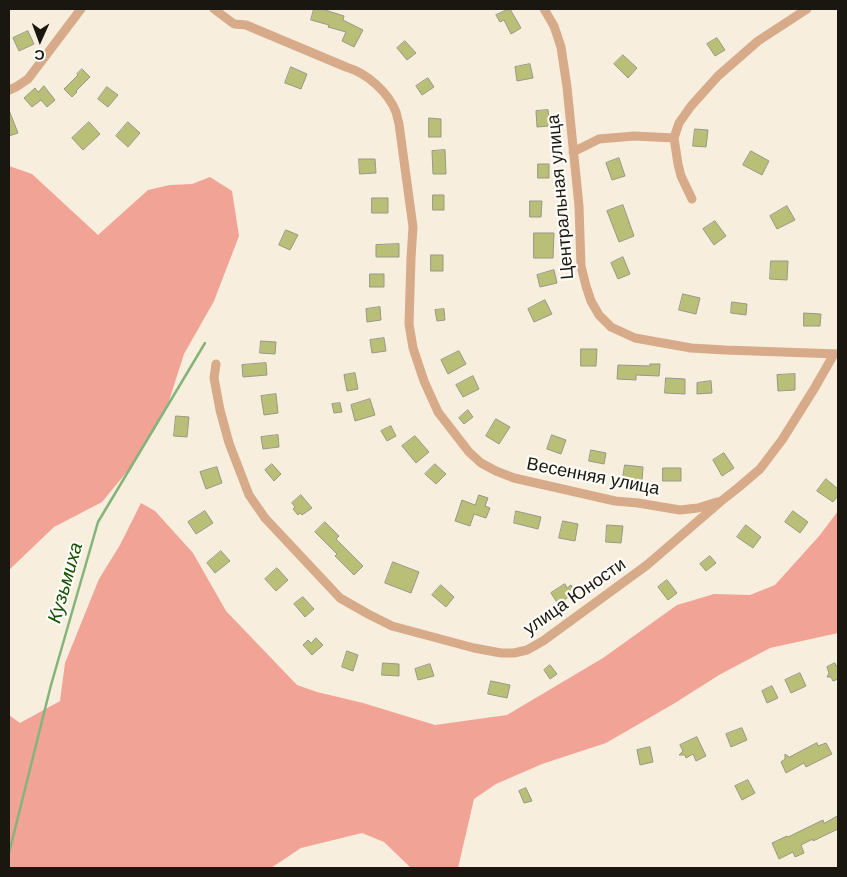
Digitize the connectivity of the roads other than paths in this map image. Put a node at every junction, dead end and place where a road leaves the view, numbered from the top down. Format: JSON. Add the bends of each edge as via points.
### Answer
{"nodes":[{"id":1,"x":81,"y":9,"type":"edge"},
{"id":2,"x":214,"y":9,"type":"edge"},
{"id":3,"x":544,"y":9,"type":"edge"},
{"id":4,"x":807,"y":9,"type":"edge"},
{"id":5,"x":9,"y":90,"type":"edge"},
{"id":6,"x":674,"y":138,"type":"junction"},
{"id":7,"x":573,"y":152,"type":"junction"},
{"id":8,"x":692,"y":198,"type":"dead end"},
{"id":9,"x":836,"y":354,"type":"edge"},
{"id":10,"x":216,"y":364,"type":"dead end"},
{"id":11,"x":720,"y":502,"type":"junction"}],
"edges":[{"from":1,"to":5,"type":"street","via":[[28,79]]},
{"from":2,"to":11,"type":"street","name":"Весенняя улица","via":[[234,24],[246,25],[356,70],[390,100],[399,124],[413,227],[409,324],[413,348],[438,412],[469,452],[481,463],[514,478],[615,501],[680,510]]},
{"from":3,"to":7,"type":"street","name":"Центральная улица","via":[[561,47]]},
{"from":4,"to":6,"type":"street","via":[[758,41],[718,76],[679,123]]},
{"from":6,"to":7,"type":"street","via":[[634,136],[599,139]]},
{"from":6,"to":8,"type":"street","via":[[681,176]]},
{"from":7,"to":9,"type":"street","name":"Центральная улица","via":[[581,266],[591,301],[599,315],[612,327],[635,338],[691,348]]},
{"from":9,"to":11,"type":"street","name":"улица Юности","via":[[782,440],[760,468]]},
{"from":10,"to":11,"type":"street","name":"улица Юности","via":[[214,378],[228,443],[248,495],[265,518],[340,598],[392,626],[465,646],[514,653],[543,641],[647,565]]}]}
